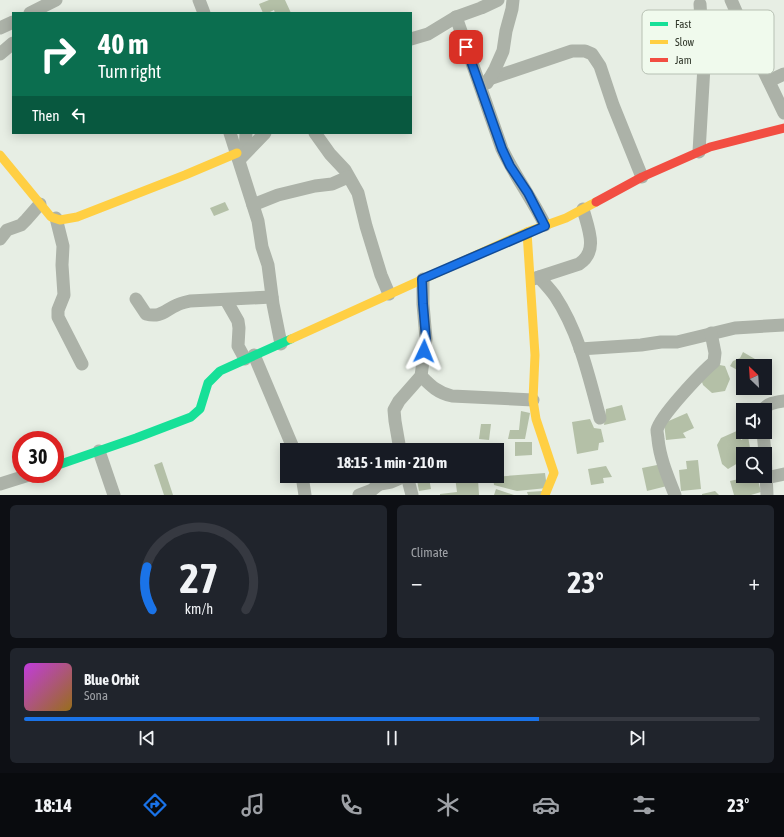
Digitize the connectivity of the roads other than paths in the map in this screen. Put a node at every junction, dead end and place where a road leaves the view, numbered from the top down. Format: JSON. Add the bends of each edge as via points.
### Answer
{"nodes":[{"id":1,"x":56,"y":0,"type":"edge"},
{"id":2,"x":199,"y":0,"type":"edge"},
{"id":3,"x":498,"y":0,"type":"edge"},
{"id":4,"x":513,"y":0,"type":"edge"},
{"id":5,"x":732,"y":0,"type":"edge"},
{"id":6,"x":700,"y":4,"type":"dead end"},
{"id":7,"x":700,"y":10,"type":"edge"},
{"id":8,"x":736,"y":10,"type":"edge"},
{"id":9,"x":32,"y":12,"type":"edge"},
{"id":10,"x":204,"y":12,"type":"edge"},
{"id":11,"x":456,"y":17,"type":"junction"},
{"id":12,"x":412,"y":39,"type":"edge"},
{"id":13,"x":12,"y":44,"type":"edge"},
{"id":14,"x":0,"y":54,"type":"edge"},
{"id":15,"x":704,"y":74,"type":"edge"},
{"id":16,"x":766,"y":74,"type":"edge"},
{"id":17,"x":784,"y":74,"type":"edge"},
{"id":18,"x":489,"y":79,"type":"junction"},
{"id":19,"x":769,"y":81,"type":"junction"},
{"id":20,"x":482,"y":92,"type":"junction"},
{"id":21,"x":784,"y":113,"type":"edge"},
{"id":22,"x":784,"y":128,"type":"edge"},
{"id":23,"x":230,"y":134,"type":"edge"},
{"id":24,"x":246,"y":134,"type":"edge"},
{"id":25,"x":264,"y":134,"type":"edge"},
{"id":26,"x":316,"y":134,"type":"edge"},
{"id":27,"x":699,"y":152,"type":"junction"},
{"id":28,"x":0,"y":156,"type":"edge"},
{"id":29,"x":240,"y":156,"type":"junction"},
{"id":30,"x":348,"y":177,"type":"junction"},
{"id":31,"x":642,"y":177,"type":"junction"},
{"id":32,"x":40,"y":204,"type":"junction"},
{"id":33,"x":253,"y":205,"type":"junction"},
{"id":34,"x":583,"y":209,"type":"junction"},
{"id":35,"x":56,"y":218,"type":"junction"},
{"id":36,"x":545,"y":226,"type":"junction"},
{"id":37,"x":527,"y":232,"type":"junction"},
{"id":38,"x":0,"y":239,"type":"edge"},
{"id":39,"x":535,"y":278,"type":"junction"},
{"id":40,"x":422,"y":279,"type":"junction"},
{"id":41,"x":389,"y":294,"type":"junction"},
{"id":42,"x":272,"y":297,"type":"junction"},
{"id":43,"x":136,"y":299,"type":"dead end"},
{"id":44,"x":226,"y":300,"type":"junction"},
{"id":45,"x":784,"y":325,"type":"edge"},
{"id":46,"x":711,"y":333,"type":"junction"},
{"id":47,"x":281,"y":344,"type":"junction"},
{"id":48,"x":580,"y":349,"type":"junction"},
{"id":49,"x":250,"y":357,"type":"junction"},
{"id":50,"x":82,"y":364,"type":"dead end"},
{"id":51,"x":421,"y":376,"type":"junction"},
{"id":52,"x":533,"y":400,"type":"junction"},
{"id":53,"x":784,"y":401,"type":"edge"},
{"id":54,"x":772,"y":404,"type":"edge"},
{"id":55,"x":600,"y":418,"type":"dead end"},
{"id":56,"x":291,"y":443,"type":"edge"},
{"id":57,"x":399,"y":443,"type":"edge"},
{"id":58,"x":99,"y":451,"type":"junction"},
{"id":59,"x":64,"y":463,"type":"edge"},
{"id":60,"x":784,"y":474,"type":"edge"},
{"id":61,"x":772,"y":477,"type":"edge"},
{"id":62,"x":12,"y":480,"type":"edge"},
{"id":63,"x":303,"y":483,"type":"edge"},
{"id":64,"x":380,"y":483,"type":"edge"},
{"id":65,"x":387,"y":483,"type":"edge"},
{"id":66,"x":408,"y":483,"type":"edge"},
{"id":67,"x":766,"y":483,"type":"edge"},
{"id":68,"x":0,"y":484,"type":"edge"},
{"id":69,"x":378,"y":485,"type":"junction"},
{"id":70,"x":114,"y":495,"type":"edge"},
{"id":71,"x":306,"y":495,"type":"edge"},
{"id":72,"x":359,"y":495,"type":"edge"},
{"id":73,"x":412,"y":495,"type":"edge"},
{"id":74,"x":545,"y":495,"type":"edge"},
{"id":75,"x":675,"y":495,"type":"edge"},
{"id":76,"x":767,"y":495,"type":"edge"}],
"edges":[{"from":1,"to":9,"type":"street"},
{"from":2,"to":10,"type":"street"},
{"from":3,"to":11,"type":"street"},
{"from":4,"to":18,"type":"street","via":[[503,51]]},
{"from":5,"to":8,"type":"street"},
{"from":6,"to":7,"type":"street"},
{"from":11,"to":12,"type":"street","via":[[428,34]]},
{"from":11,"to":20,"type":"street"},
{"from":13,"to":14,"type":"street"},
{"from":15,"to":27,"type":"street"},
{"from":16,"to":19,"type":"street"},
{"from":17,"to":19,"type":"street"},
{"from":18,"to":20,"type":"street"},
{"from":18,"to":31,"type":"street","via":[[572,51],[592,54],[600,66]]},
{"from":19,"to":21,"type":"street"},
{"from":20,"to":36,"type":"street","via":[[502,149]]},
{"from":22,"to":27,"type":"street"},
{"from":23,"to":29,"type":"street"},
{"from":24,"to":29,"type":"street"},
{"from":25,"to":29,"type":"street"},
{"from":26,"to":30,"type":"street"},
{"from":27,"to":31,"type":"street"},
{"from":28,"to":32,"type":"street"},
{"from":29,"to":33,"type":"street"},
{"from":29,"to":35,"type":"street","via":[[83,215],[60,220]]},
{"from":30,"to":33,"type":"street","via":[[332,184],[278,195]]},
{"from":30,"to":41,"type":"street","via":[[358,193],[366,226]]},
{"from":31,"to":34,"type":"street"},
{"from":32,"to":35,"type":"street","via":[[51,217]]},
{"from":32,"to":38,"type":"street","via":[[21,225],[7,230]]},
{"from":33,"to":42,"type":"street","via":[[268,265]]},
{"from":34,"to":36,"type":"street"},
{"from":34,"to":39,"type":"street","via":[[590,238],[590,252],[586,260]]},
{"from":35,"to":50,"type":"street","via":[[64,246],[64,295],[58,317]]},
{"from":36,"to":37,"type":"street"},
{"from":37,"to":39,"type":"street"},
{"from":37,"to":40,"type":"street"},
{"from":39,"to":48,"type":"street","via":[[555,296]]},
{"from":39,"to":52,"type":"street"},
{"from":40,"to":41,"type":"street"},
{"from":40,"to":51,"type":"street","via":[[426,339]]},
{"from":41,"to":47,"type":"street"},
{"from":42,"to":44,"type":"street"},
{"from":42,"to":47,"type":"street"},
{"from":43,"to":44,"type":"street","via":[[146,314],[153,316],[190,301]]},
{"from":44,"to":49,"type":"street","via":[[238,321],[238,346]]},
{"from":45,"to":46,"type":"street","via":[[735,328]]},
{"from":46,"to":48,"type":"street","via":[[677,342]]},
{"from":46,"to":75,"type":"street","via":[[714,362],[702,372],[664,416],[657,430],[659,450]]},
{"from":47,"to":49,"type":"street"},
{"from":48,"to":55,"type":"street"},
{"from":49,"to":56,"type":"street"},
{"from":49,"to":58,"type":"street","via":[[220,371],[208,383],[200,408],[191,416]]},
{"from":51,"to":52,"type":"street","via":[[442,394]]},
{"from":51,"to":57,"type":"street","via":[[394,410]]},
{"from":52,"to":74,"type":"street","via":[[536,419],[554,473]]},
{"from":53,"to":54,"type":"street"},
{"from":58,"to":59,"type":"street"},
{"from":58,"to":70,"type":"street"},
{"from":60,"to":61,"type":"street"},
{"from":62,"to":68,"type":"street"},
{"from":63,"to":71,"type":"street"},
{"from":64,"to":69,"type":"street"},
{"from":65,"to":69,"type":"street"},
{"from":66,"to":73,"type":"street"},
{"from":67,"to":76,"type":"street"},
{"from":69,"to":72,"type":"street"}]}
